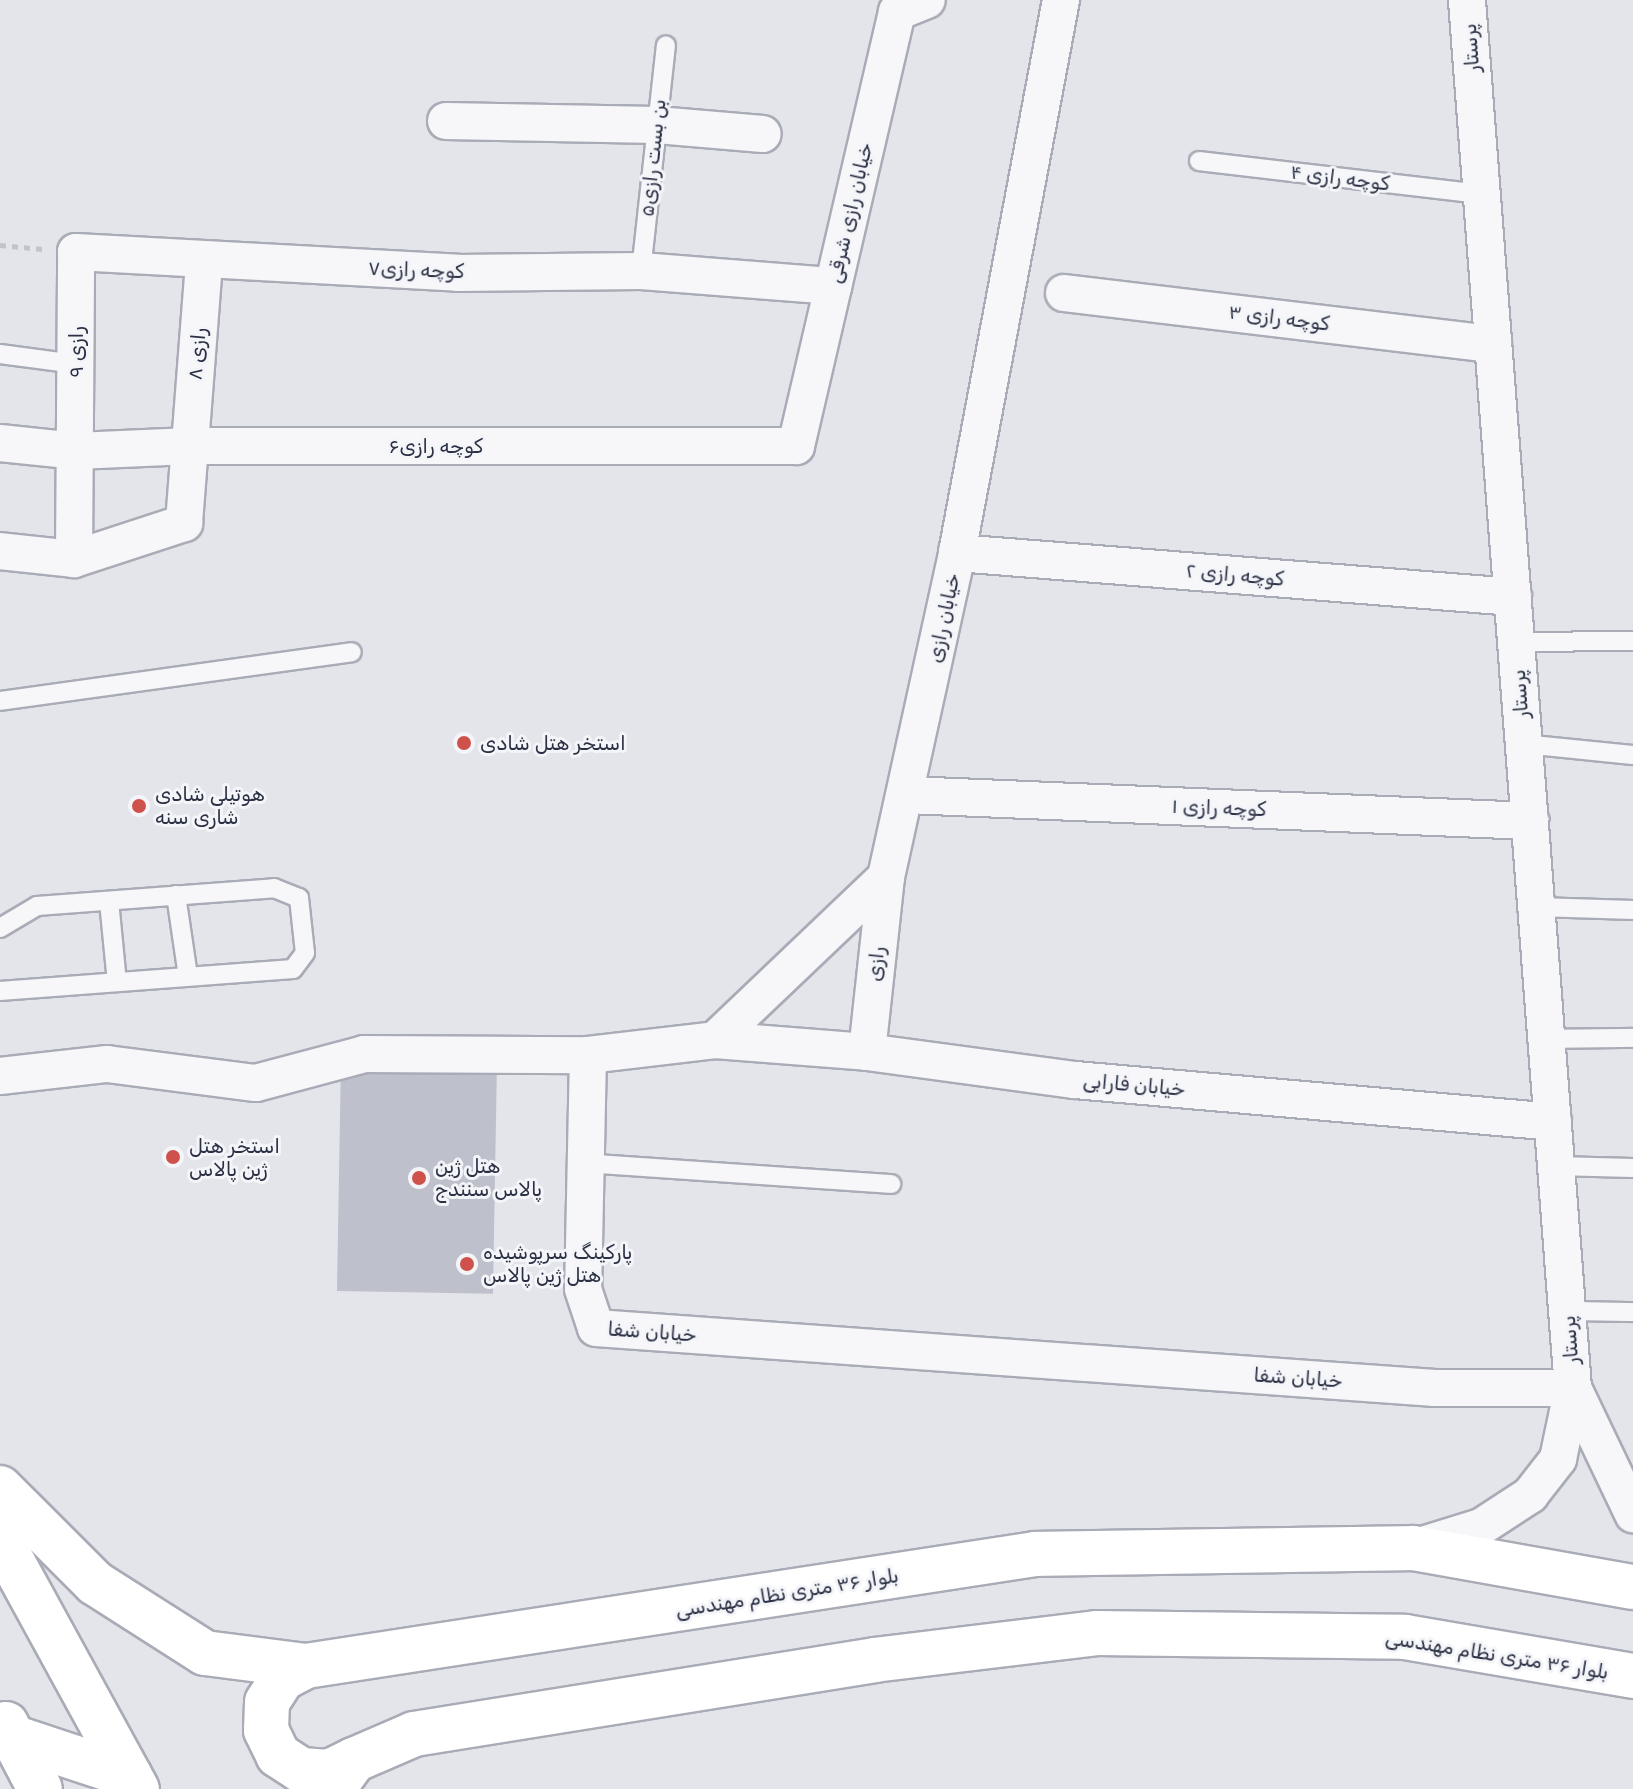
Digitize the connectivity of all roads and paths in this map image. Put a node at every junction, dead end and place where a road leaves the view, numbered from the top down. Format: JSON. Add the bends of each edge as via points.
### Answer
{"nodes":[{"id":1,"x":927,"y":0,"type":"edge"},
{"id":2,"x":1061,"y":0,"type":"edge"},
{"id":3,"x":1467,"y":0,"type":"edge"},
{"id":4,"x":666,"y":45,"type":"dead end"},
{"id":5,"x":446,"y":121,"type":"dead end"},
{"id":6,"x":657,"y":125,"type":"junction"},
{"id":7,"x":763,"y":134,"type":"dead end"},
{"id":8,"x":1199,"y":161,"type":"dead end"},
{"id":9,"x":1482,"y":194,"type":"junction"},
{"id":10,"x":0,"y":245,"type":"edge"},
{"id":11,"x":76,"y":252,"type":"junction"},
{"id":12,"x":204,"y":261,"type":"junction"},
{"id":13,"x":641,"y":271,"type":"junction"},
{"id":14,"x":833,"y":286,"type":"junction"},
{"id":15,"x":1064,"y":293,"type":"dead end"},
{"id":16,"x":1493,"y":344,"type":"junction"},
{"id":17,"x":0,"y":354,"type":"edge"},
{"id":18,"x":76,"y":364,"type":"junction"},
{"id":19,"x":0,"y":443,"type":"edge"},
{"id":20,"x":190,"y":446,"type":"junction"},
{"id":21,"x":796,"y":446,"type":"joint"},
{"id":22,"x":76,"y":451,"type":"junction"},
{"id":23,"x":0,"y":551,"type":"edge"},
{"id":24,"x":957,"y":553,"type":"junction"},
{"id":25,"x":74,"y":559,"type":"junction"},
{"id":26,"x":1513,"y":597,"type":"junction"},
{"id":27,"x":1633,"y":641,"type":"edge"},
{"id":28,"x":1516,"y":642,"type":"junction"},
{"id":29,"x":352,"y":652,"type":"dead end"},
{"id":30,"x":0,"y":701,"type":"edge"},
{"id":31,"x":1524,"y":744,"type":"junction"},
{"id":32,"x":1633,"y":755,"type":"edge"},
{"id":33,"x":907,"y":795,"type":"junction"},
{"id":34,"x":1530,"y":821,"type":"junction"},
{"id":35,"x":886,"y":877,"type":"junction"},
{"id":36,"x":176,"y":895,"type":"junction"},
{"id":37,"x":109,"y":901,"type":"junction"},
{"id":38,"x":1537,"y":907,"type":"junction"},
{"id":39,"x":1633,"y":910,"type":"edge"},
{"id":40,"x":0,"y":928,"type":"edge"},
{"id":41,"x":188,"y":976,"type":"junction"},
{"id":42,"x":117,"y":982,"type":"junction"},
{"id":43,"x":0,"y":991,"type":"edge"},
{"id":44,"x":1633,"y":1038,"type":"edge"},
{"id":45,"x":1547,"y":1039,"type":"junction"},
{"id":46,"x":715,"y":1040,"type":"junction"},
{"id":47,"x":867,"y":1052,"type":"junction"},
{"id":48,"x":588,"y":1055,"type":"junction"},
{"id":49,"x":0,"y":1076,"type":"edge"},
{"id":50,"x":1553,"y":1122,"type":"junction"},
{"id":51,"x":583,"y":1163,"type":"junction"},
{"id":52,"x":1556,"y":1166,"type":"junction"},
{"id":53,"x":1633,"y":1168,"type":"edge"},
{"id":54,"x":891,"y":1184,"type":"dead end"},
{"id":55,"x":1568,"y":1311,"type":"junction"},
{"id":56,"x":1633,"y":1312,"type":"edge"},
{"id":57,"x":1573,"y":1388,"type":"junction"},
{"id":58,"x":0,"y":1488,"type":"edge"},
{"id":59,"x":1633,"y":1514,"type":"edge"},
{"id":60,"x":0,"y":1539,"type":"edge"},
{"id":61,"x":1413,"y":1548,"type":"junction"},
{"id":62,"x":1633,"y":1587,"type":"edge"},
{"id":63,"x":306,"y":1666,"type":"junction"},
{"id":64,"x":1633,"y":1676,"type":"edge"},
{"id":65,"x":6,"y":1724,"type":"edge"},
{"id":66,"x":343,"y":1774,"type":"edge"},
{"id":67,"x":134,"y":1782,"type":"edge"},
{"id":68,"x":40,"y":1789,"type":"edge"}],
"edges":[{"from":1,"to":14,"type":"street","name":"خیابان رازی شرقی","via":[[897,12]]},
{"from":2,"to":24,"type":"street","name":"خیابان رازی"},
{"from":3,"to":9,"type":"street","name":"پرستار"},
{"from":4,"to":6,"type":"lane","name":"بن بست رازی۵"},
{"from":5,"to":6,"type":"street"},
{"from":6,"to":7,"type":"street"},
{"from":6,"to":13,"type":"lane","name":"بن بست رازی۵"},
{"from":8,"to":9,"type":"lane","name":"کوچه رازی ۴"},
{"from":9,"to":16,"type":"street","name":"پرستار"},
{"from":10,"to":11,"type":"path"},
{"from":11,"to":12,"type":"street","name":"کوچه رازی۷"},
{"from":11,"to":18,"type":"street","name":"رازی ۹"},
{"from":12,"to":13,"type":"street","name":"کوچه رازی۷","via":[[458,273]]},
{"from":12,"to":20,"type":"street","name":"رازی ۸"},
{"from":13,"to":14,"type":"street","name":"کوچه رازی۷"},
{"from":14,"to":21,"type":"street","name":"خیابان رازی شرقی"},
{"from":15,"to":16,"type":"street","name":"کوچه رازی ۳"},
{"from":16,"to":26,"type":"street","name":"پرستار"},
{"from":17,"to":18,"type":"lane"},
{"from":18,"to":22,"type":"street","name":"رازی ۹"},
{"from":19,"to":22,"type":"street","name":"کوچه رازی۶"},
{"from":20,"to":21,"type":"street","name":"کوچه رازی۶"},
{"from":20,"to":22,"type":"street","name":"کوچه رازی۶"},
{"from":20,"to":25,"type":"street","name":"رازی ۸","via":[[184,523]]},
{"from":22,"to":25,"type":"street","name":"رازی ۹"},
{"from":23,"to":25,"type":"street"},
{"from":24,"to":26,"type":"street","name":"کوچه رازی ۲"},
{"from":24,"to":33,"type":"street","name":"خیابان رازی"},
{"from":26,"to":28,"type":"street","name":"پرستار"},
{"from":27,"to":28,"type":"lane"},
{"from":28,"to":31,"type":"street","name":"پرستار"},
{"from":29,"to":30,"type":"lane"},
{"from":31,"to":32,"type":"lane"},
{"from":31,"to":34,"type":"street","name":"پرستار"},
{"from":33,"to":34,"type":"street","name":"کوچه رازی ۱"},
{"from":33,"to":35,"type":"street","name":"خیابان رازی"},
{"from":34,"to":38,"type":"street","name":"پرستار"},
{"from":35,"to":46,"type":"street"},
{"from":35,"to":47,"type":"street","name":"رازی"},
{"from":36,"to":37,"type":"lane"},
{"from":36,"to":41,"type":"lane"},
{"from":36,"to":41,"type":"lane","via":[[274,888],[299,898],[302,962],[293,969]]},
{"from":37,"to":40,"type":"lane","via":[[27,908]]},
{"from":37,"to":42,"type":"lane"},
{"from":38,"to":39,"type":"lane"},
{"from":38,"to":45,"type":"street","name":"پرستار"},
{"from":41,"to":42,"type":"lane"},
{"from":42,"to":43,"type":"lane"},
{"from":44,"to":45,"type":"lane"},
{"from":45,"to":50,"type":"street","name":"پرستار"},
{"from":46,"to":47,"type":"street","name":"خیابان فارابی"},
{"from":46,"to":48,"type":"street"},
{"from":47,"to":50,"type":"street","name":"خیابان فارابی","via":[[1075,1080]]},
{"from":48,"to":49,"type":"street","via":[[364,1054],[256,1083],[107,1064]]},
{"from":48,"to":51,"type":"street","name":"خیابان شفا"},
{"from":50,"to":52,"type":"street","name":"پرستار"},
{"from":51,"to":54,"type":"lane"},
{"from":51,"to":57,"type":"street","name":"خیابان شفا","via":[[583,1289],[596,1328],[1435,1388]]},
{"from":52,"to":53,"type":"lane"},
{"from":52,"to":55,"type":"street","name":"پرستار"},
{"from":55,"to":56,"type":"lane"},
{"from":55,"to":57,"type":"street","name":"پرستار"},
{"from":57,"to":59,"type":"street"},
{"from":57,"to":61,"type":"street","via":[[1558,1459],[1530,1495],[1481,1527]]},
{"from":58,"to":63,"type":"main road","name":"بلوار ۳۶ متری نظام مهندسی","via":[[95,1583],[205,1653]]},
{"from":60,"to":67,"type":"main road"},
{"from":61,"to":62,"type":"main road","name":"بلوار ۳۶ متری نظام مهندسی"},
{"from":61,"to":63,"type":"main road","name":"بلوار ۳۶ متری نظام مهندسی","via":[[1035,1554]]},
{"from":63,"to":66,"type":"main road","name":"بلوار ۳۶ متری نظام مهندسی","via":[[274,1690],[267,1702],[266,1730],[278,1755],[301,1770]]},
{"from":64,"to":66,"type":"main road","name":"بلوار ۳۶ متری نظام مهندسی","via":[[1405,1637],[1096,1633],[874,1660],[488,1719],[414,1734]]},
{"from":65,"to":67,"type":"main road"},
{"from":65,"to":68,"type":"main road"}]}
